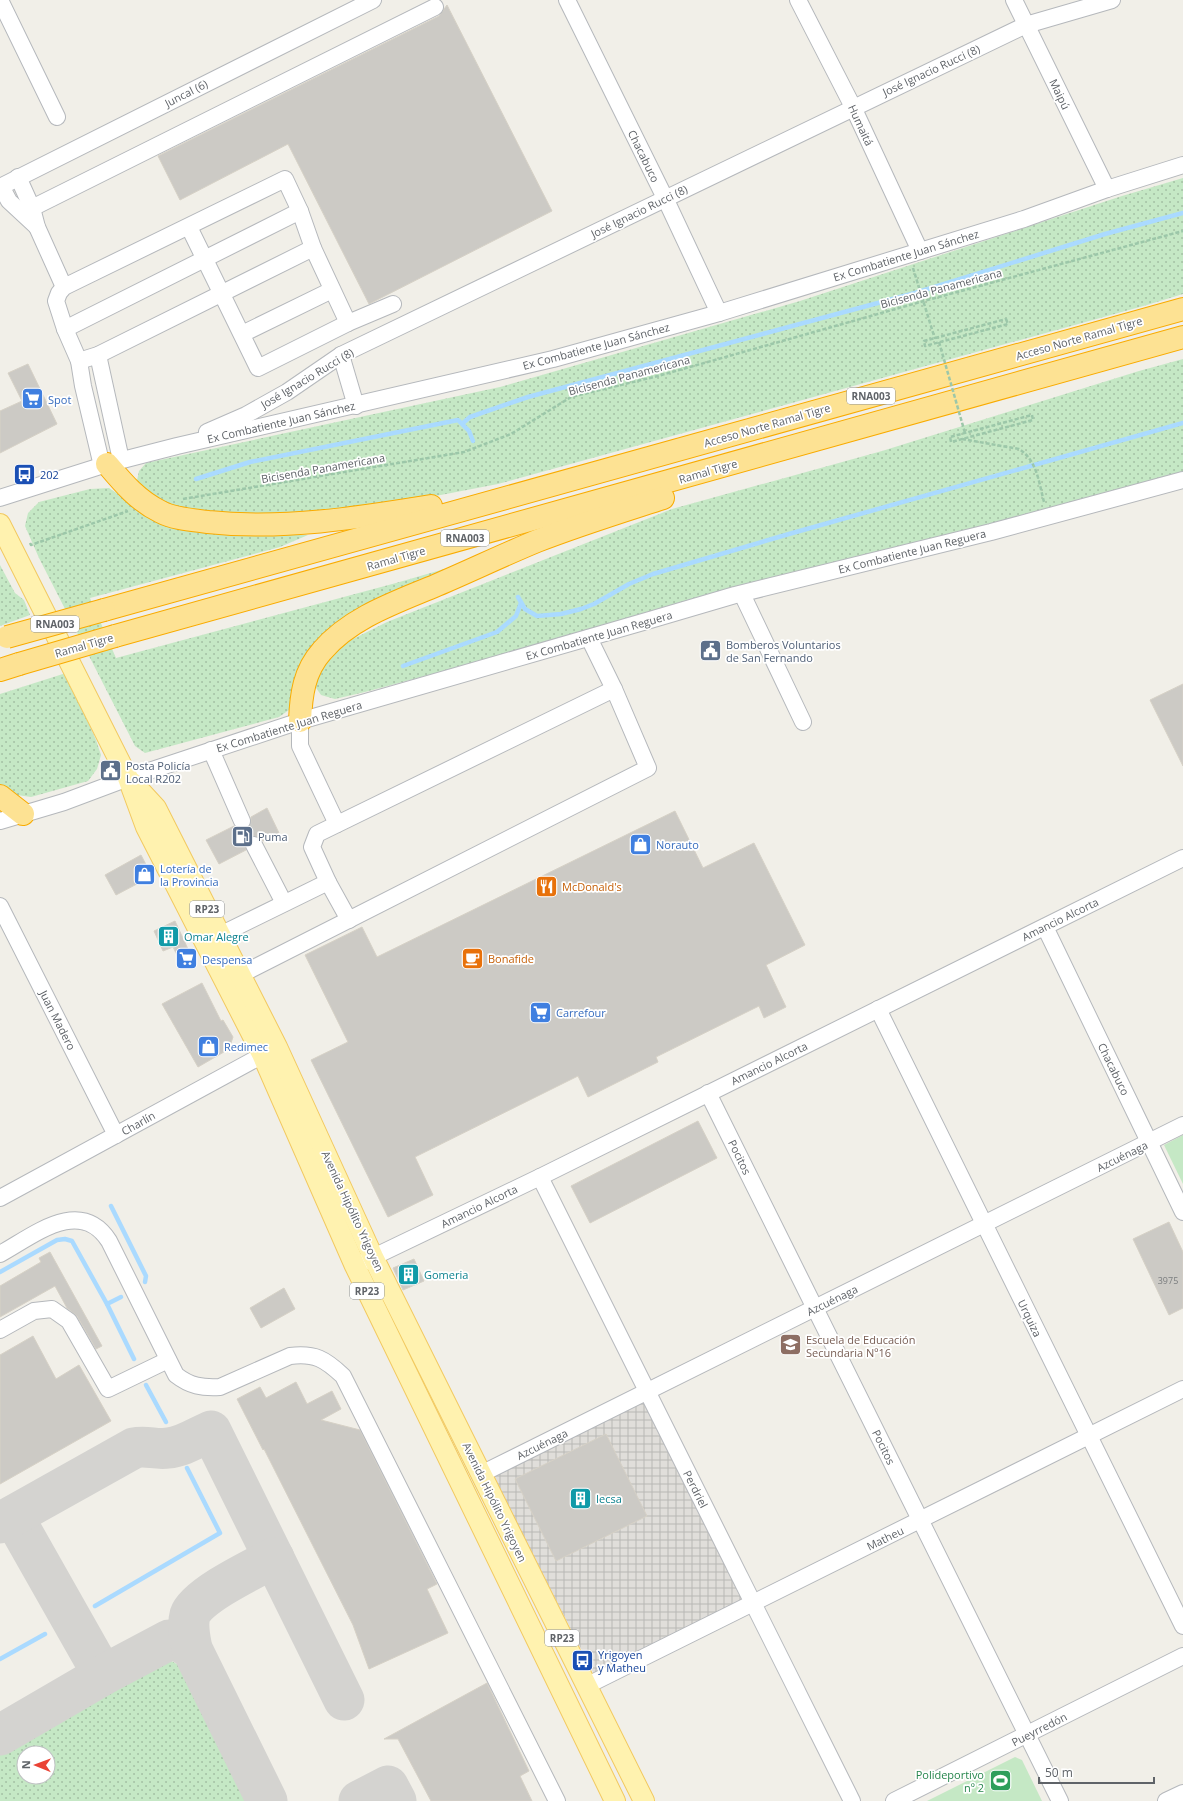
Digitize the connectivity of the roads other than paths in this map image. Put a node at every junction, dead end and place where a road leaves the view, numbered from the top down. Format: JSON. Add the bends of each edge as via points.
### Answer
{"nodes":[{"id":1,"x":373,"y":0,"type":"edge"},
{"id":2,"x":567,"y":0,"type":"edge"},
{"id":3,"x":798,"y":0,"type":"edge"},
{"id":4,"x":1014,"y":0,"type":"edge"},
{"id":5,"x":1112,"y":0,"type":"edge"},
{"id":6,"x":436,"y":7,"type":"dead end"},
{"id":7,"x":2,"y":10,"type":"edge"},
{"id":8,"x":1026,"y":25,"type":"junction"},
{"id":9,"x":853,"y":107,"type":"junction"},
{"id":10,"x":57,"y":117,"type":"dead end"},
{"id":11,"x":1183,"y":165,"type":"edge"},
{"id":12,"x":18,"y":178,"type":"junction"},
{"id":13,"x":0,"y":186,"type":"edge"},
{"id":14,"x":1107,"y":189,"type":"junction"},
{"id":15,"x":665,"y":198,"type":"junction"},
{"id":16,"x":32,"y":208,"type":"junction"},
{"id":17,"x":300,"y":211,"type":"junction"},
{"id":18,"x":37,"y":227,"type":"junction"},
{"id":19,"x":189,"y":227,"type":"junction"},
{"id":20,"x":313,"y":248,"type":"junction"},
{"id":21,"x":920,"y":251,"type":"junction"},
{"id":22,"x":204,"y":259,"type":"junction"},
{"id":23,"x":64,"y":287,"type":"junction"},
{"id":24,"x":332,"y":290,"type":"junction"},
{"id":25,"x":221,"y":293,"type":"junction"},
{"id":26,"x":393,"y":304,"type":"dead end"},
{"id":27,"x":1183,"y":309,"type":"edge"},
{"id":28,"x":719,"y":313,"type":"junction"},
{"id":29,"x":348,"y":323,"type":"junction"},
{"id":30,"x":65,"y":329,"type":"junction"},
{"id":31,"x":242,"y":334,"type":"junction"},
{"id":32,"x":1183,"y":337,"type":"edge"},
{"id":33,"x":98,"y":355,"type":"junction"},
{"id":34,"x":341,"y":355,"type":"junction"},
{"id":35,"x":79,"y":361,"type":"junction"},
{"id":36,"x":356,"y":406,"type":"junction"},
{"id":37,"x":815,"y":441,"type":"junction"},
{"id":38,"x":177,"y":446,"type":"junction"},
{"id":39,"x":110,"y":464,"type":"junction"},
{"id":40,"x":1183,"y":480,"type":"edge"},
{"id":41,"x":558,"y":484,"type":"junction"},
{"id":42,"x":0,"y":498,"type":"edge"},
{"id":43,"x":0,"y":524,"type":"edge"},
{"id":44,"x":742,"y":594,"type":"junction"},
{"id":45,"x":3,"y":638,"type":"edge"},
{"id":46,"x":589,"y":638,"type":"junction"},
{"id":47,"x":9,"y":667,"type":"edge"},
{"id":48,"x":614,"y":689,"type":"junction"},
{"id":49,"x":300,"y":721,"type":"junction"},
{"id":50,"x":803,"y":722,"type":"dead end"},
{"id":51,"x":211,"y":750,"type":"junction"},
{"id":52,"x":128,"y":778,"type":"junction"},
{"id":53,"x":0,"y":796,"type":"edge"},
{"id":54,"x":23,"y":814,"type":"junction"},
{"id":55,"x":0,"y":821,"type":"edge"},
{"id":56,"x":242,"y":821,"type":"tunnel mouth"},
{"id":57,"x":337,"y":824,"type":"junction"},
{"id":58,"x":254,"y":845,"type":"tunnel mouth"},
{"id":59,"x":1183,"y":858,"type":"edge"},
{"id":60,"x":328,"y":882,"type":"junction"},
{"id":61,"x":284,"y":903,"type":"junction"},
{"id":62,"x":0,"y":906,"type":"edge"},
{"id":63,"x":349,"y":920,"type":"junction"},
{"id":64,"x":1045,"y":927,"type":"junction"},
{"id":65,"x":220,"y":935,"type":"junction"},
{"id":66,"x":240,"y":975,"type":"junction"},
{"id":67,"x":878,"y":1009,"type":"junction"},
{"id":68,"x":270,"y":1051,"type":"junction"},
{"id":69,"x":708,"y":1093,"type":"junction"},
{"id":70,"x":1183,"y":1126,"type":"edge"},
{"id":71,"x":116,"y":1135,"type":"junction"},
{"id":72,"x":1149,"y":1142,"type":"junction"},
{"id":73,"x":540,"y":1177,"type":"junction"},
{"id":74,"x":0,"y":1198,"type":"edge"},
{"id":75,"x":1183,"y":1212,"type":"edge"},
{"id":76,"x":984,"y":1224,"type":"junction"},
{"id":77,"x":0,"y":1254,"type":"edge"},
{"id":78,"x":373,"y":1257,"type":"junction"},
{"id":79,"x":355,"y":1266,"type":"junction"},
{"id":80,"x":815,"y":1308,"type":"junction"},
{"id":81,"x":0,"y":1330,"type":"edge"},
{"id":82,"x":168,"y":1360,"type":"junction"},
{"id":83,"x":1183,"y":1389,"type":"edge"},
{"id":84,"x":647,"y":1391,"type":"junction"},
{"id":85,"x":1089,"y":1436,"type":"junction"},
{"id":86,"x":481,"y":1474,"type":"junction"},
{"id":87,"x":920,"y":1520,"type":"junction"},
{"id":88,"x":753,"y":1603,"type":"junction"},
{"id":89,"x":553,"y":1619,"type":"junction"},
{"id":90,"x":1183,"y":1626,"type":"edge"},
{"id":91,"x":531,"y":1630,"type":"junction"},
{"id":92,"x":1183,"y":1656,"type":"edge"},
{"id":93,"x":586,"y":1686,"type":"junction"},
{"id":94,"x":1027,"y":1734,"type":"junction"},
{"id":95,"x":1183,"y":1793,"type":"edge"},
{"id":96,"x":557,"y":1801,"type":"edge"},
{"id":97,"x":615,"y":1801,"type":"edge"},
{"id":98,"x":644,"y":1801,"type":"edge"},
{"id":99,"x":852,"y":1801,"type":"edge"},
{"id":100,"x":894,"y":1801,"type":"edge"},
{"id":101,"x":1060,"y":1801,"type":"edge"},
{"id":102,"x":1166,"y":1801,"type":"edge"}],
"edges":[{"from":1,"to":12,"type":"street","name":"Juncal (6)"},
{"from":2,"to":15,"type":"street","name":"Chacabuco"},
{"from":3,"to":9,"type":"street","name":"Humaitá"},
{"from":4,"to":8,"type":"street","name":"Maipú"},
{"from":5,"to":8,"type":"street","name":"José Ignacio Rucci (8)"},
{"from":6,"to":16,"type":"street"},
{"from":7,"to":10,"type":"street"},
{"from":8,"to":9,"type":"street","name":"José Ignacio Rucci (8)"},
{"from":8,"to":14,"type":"street","name":"Maipú"},
{"from":9,"to":15,"type":"street","name":"José Ignacio Rucci (8)"},
{"from":9,"to":21,"type":"street","name":"Humaitá"},
{"from":11,"to":14,"type":"street","name":"Ex Combatiente Juan Sánchez"},
{"from":12,"to":13,"type":"street","name":"Juncal (6)"},
{"from":12,"to":16,"type":"street"},
{"from":13,"to":18,"type":"street","via":[[9,201]]},
{"from":14,"to":21,"type":"street","name":"Ex Combatiente Juan Sánchez","via":[[1024,219]]},
{"from":15,"to":28,"type":"street","name":"Chacabuco"},
{"from":15,"to":34,"type":"street","name":"José Ignacio Rucci (8)"},
{"from":16,"to":18,"type":"street"},
{"from":17,"to":19,"type":"street","via":[[285,178]]},
{"from":17,"to":20,"type":"street"},
{"from":17,"to":22,"type":"street"},
{"from":18,"to":23,"type":"street"},
{"from":19,"to":22,"type":"street"},
{"from":19,"to":23,"type":"street"},
{"from":20,"to":24,"type":"street"},
{"from":20,"to":25,"type":"street"},
{"from":21,"to":28,"type":"street","name":"Ex Combatiente Juan Sánchez"},
{"from":22,"to":25,"type":"street"},
{"from":22,"to":30,"type":"street"},
{"from":23,"to":30,"type":"street","via":[[56,301]]},
{"from":24,"to":29,"type":"street"},
{"from":24,"to":31,"type":"street"},
{"from":25,"to":31,"type":"street"},
{"from":25,"to":33,"type":"street"},
{"from":26,"to":29,"type":"street"},
{"from":27,"to":41,"type":"highway","name":"Acceso Norte Ramal Tigre","number":"RNA003"},
{"from":28,"to":36,"type":"street","name":"Ex Combatiente Juan Sánchez","via":[[553,359]]},
{"from":29,"to":31,"type":"street","via":[[258,368]]},
{"from":30,"to":35,"type":"street"},
{"from":32,"to":37,"type":"highway","number":"RNA003"},
{"from":33,"to":35,"type":"street"},
{"from":33,"to":39,"type":"street"},
{"from":34,"to":36,"type":"street"},
{"from":34,"to":38,"type":"street","name":"José Ignacio Rucci (8)","via":[[280,396]]},
{"from":35,"to":39,"type":"street","via":[[83,386]]},
{"from":36,"to":38,"type":"street","name":"Ex Combatiente Juan Sánchez"},
{"from":37,"to":47,"type":"highway","name":"Ramal Tigre","number":"RNA003","bridge":true},
{"from":37,"to":49,"type":"highway","via":[[724,478],[536,541],[370,615],[334,638],[313,663],[305,678]]},
{"from":38,"to":39,"type":"street","name":"Ex Combatiente Juan Sánchez"},
{"from":39,"to":41,"type":"highway","via":[[130,491],[147,505],[163,513],[215,522],[260,525],[344,520]]},
{"from":39,"to":42,"type":"street","name":"Ex Combatiente Juan Sánchez"},
{"from":40,"to":44,"type":"street","name":"Ex Combatiente Juan Reguera"},
{"from":41,"to":45,"type":"highway","number":"RNA003","bridge":true},
{"from":43,"to":52,"type":"main road","name":"Avenida Hipólito Yrigoyen","number":"RP23"},
{"from":44,"to":46,"type":"street","name":"Ex Combatiente Juan Reguera"},
{"from":44,"to":50,"type":"street"},
{"from":46,"to":48,"type":"street"},
{"from":46,"to":49,"type":"street","name":"Ex Combatiente Juan Reguera"},
{"from":48,"to":57,"type":"street"},
{"from":48,"to":63,"type":"street","via":[[648,768]]},
{"from":49,"to":51,"type":"street","name":"Ex Combatiente Juan Reguera"},
{"from":49,"to":57,"type":"street","via":[[300,746]]},
{"from":51,"to":52,"type":"street","name":"Ex Combatiente Juan Reguera"},
{"from":51,"to":56,"type":"street"},
{"from":52,"to":54,"type":"street","name":"Ex Combatiente Juan Reguera"},
{"from":52,"to":65,"type":"main road","name":"Avenida Hipólito Yrigoyen","number":"RP23","via":[[156,808]]},
{"from":52,"to":68,"type":"main road","name":"Avenida Hipólito Yrigoyen","number":"RP23","via":[[146,827]]},
{"from":53,"to":54,"type":"highway"},
{"from":54,"to":55,"type":"street","name":"Ex Combatiente Juan Reguera"},
{"from":57,"to":60,"type":"street","via":[[317,834],[312,847]]},
{"from":58,"to":61,"type":"street"},
{"from":59,"to":64,"type":"street","name":"Amancio Alcorta"},
{"from":60,"to":61,"type":"street"},
{"from":60,"to":63,"type":"street"},
{"from":61,"to":65,"type":"street"},
{"from":62,"to":71,"type":"street","name":"Juan Madero"},
{"from":63,"to":66,"type":"street"},
{"from":64,"to":67,"type":"street","name":"Amancio Alcorta"},
{"from":64,"to":72,"type":"street","name":"Chacabuco"},
{"from":65,"to":66,"type":"main road","name":"Avenida Hipólito Yrigoyen","number":"RP23"},
{"from":66,"to":68,"type":"main road","name":"Avenida Hipólito Yrigoyen","number":"RP23"},
{"from":67,"to":69,"type":"street","name":"Amancio Alcorta"},
{"from":67,"to":76,"type":"street","name":"Urquiza"},
{"from":68,"to":71,"type":"street","name":"Charlín"},
{"from":68,"to":78,"type":"main road","name":"Avenida Hipólito Yrigoyen","number":"RP23"},
{"from":68,"to":79,"type":"main road","name":"Avenida Hipólito Yrigoyen","number":"RP23"},
{"from":69,"to":73,"type":"street","name":"Amancio Alcorta"},
{"from":69,"to":80,"type":"street","name":"Pocitos"},
{"from":70,"to":72,"type":"street","name":"Azcuénaga"},
{"from":71,"to":74,"type":"street","name":"Charlín"},
{"from":72,"to":75,"type":"street","name":"Chacabuco"},
{"from":72,"to":76,"type":"street","name":"Azcuénaga"},
{"from":73,"to":78,"type":"street","name":"Amancio Alcorta"},
{"from":73,"to":84,"type":"street","name":"Perdriel"},
{"from":76,"to":80,"type":"street","name":"Azcuénaga"},
{"from":76,"to":85,"type":"street","name":"Urquiza"},
{"from":77,"to":82,"type":"street","via":[[60,1222],[72,1219],[85,1221],[98,1228],[108,1241]]},
{"from":78,"to":79,"type":"street","name":"Amancio Alcorta"},
{"from":78,"to":86,"type":"main road","name":"Avenida Hipólito Yrigoyen","number":"RP23"},
{"from":79,"to":91,"type":"main road","name":"Avenida Hipólito Yrigoyen","number":"RP23"},
{"from":80,"to":84,"type":"street","name":"Azcuénaga"},
{"from":80,"to":87,"type":"street","name":"Pocitos"},
{"from":81,"to":82,"type":"street","via":[[34,1311],[52,1309],[69,1321],[108,1389]]},
{"from":82,"to":96,"type":"street","via":[[176,1375],[185,1382],[207,1388],[220,1387],[290,1356],[314,1356],[324,1360],[343,1376]]},
{"from":83,"to":85,"type":"street","name":"Matheu"},
{"from":84,"to":86,"type":"street","name":"Azcuénaga"},
{"from":84,"to":88,"type":"street","name":"Perdriel"},
{"from":85,"to":87,"type":"street","name":"Matheu"},
{"from":85,"to":90,"type":"street","name":"Urquiza"},
{"from":86,"to":89,"type":"main road","name":"Avenida Hipólito Yrigoyen","number":"RP23"},
{"from":87,"to":88,"type":"street","name":"Matheu"},
{"from":87,"to":94,"type":"street","name":"Pocitos"},
{"from":88,"to":93,"type":"street","name":"Matheu"},
{"from":88,"to":99,"type":"street","name":"Perdriel"},
{"from":89,"to":91,"type":"main road"},
{"from":89,"to":93,"type":"main road","name":"Avenida Hipólito Yrigoyen","number":"RP23"},
{"from":91,"to":97,"type":"main road","name":"Avenida Hipólito Yrigoyen","number":"RP23"},
{"from":92,"to":94,"type":"street","name":"Pueyrredón"},
{"from":93,"to":98,"type":"main road","name":"Avenida Hipólito Yrigoyen","number":"RP23"},
{"from":94,"to":100,"type":"street","name":"Pueyrredón"},
{"from":94,"to":101,"type":"street","name":"Pocitos"},
{"from":95,"to":102,"type":"street"}]}
